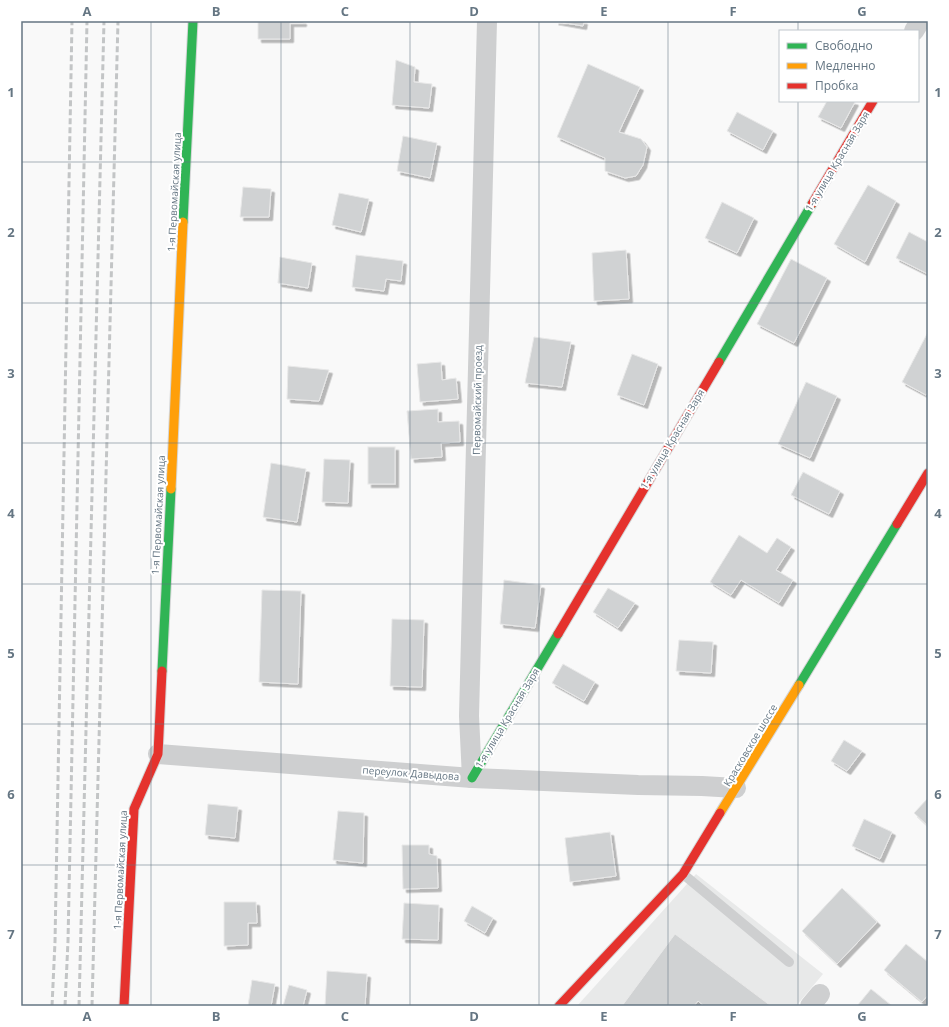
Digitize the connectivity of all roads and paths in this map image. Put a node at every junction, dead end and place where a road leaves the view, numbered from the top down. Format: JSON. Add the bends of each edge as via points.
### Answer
{"nodes":[{"id":1,"x":193,"y":21,"type":"edge"},
{"id":2,"x":487,"y":21,"type":"edge"},
{"id":3,"x":920,"y":21,"type":"edge"},
{"id":4,"x":915,"y":30,"type":"edge"},
{"id":5,"x":872,"y":102,"type":"edge"},
{"id":6,"x":928,"y":472,"type":"edge"},
{"id":7,"x":158,"y":754,"type":"junction"},
{"id":8,"x":472,"y":778,"type":"junction"},
{"id":9,"x":736,"y":788,"type":"junction"},
{"id":10,"x":683,"y":874,"type":"junction"},
{"id":11,"x":789,"y":962,"type":"dead end"},
{"id":12,"x":124,"y":1006,"type":"edge"},
{"id":13,"x":560,"y":1006,"type":"edge"}],
"edges":[{"from":1,"to":7,"type":"street","name":"1-я Первомайская улица"},
{"from":2,"to":8,"type":"street","name":"Первомайский проезд","via":[[469,716]]},
{"from":3,"to":4,"type":"street"},
{"from":5,"to":8,"type":"street","name":"1-я улица Красная Заря"},
{"from":6,"to":9,"type":"street","name":"Красковское шоссе"},
{"from":7,"to":8,"type":"street","name":"переулок Давыдова"},
{"from":7,"to":12,"type":"street","name":"1-я Первомайская улица","via":[[134,809]]},
{"from":8,"to":9,"type":"street","name":"переулок Давыдова"},
{"from":9,"to":10,"type":"street","name":"Красковское шоссе"},
{"from":10,"to":11,"type":"lane"},
{"from":10,"to":13,"type":"street","name":"Красковское шоссе"}]}
